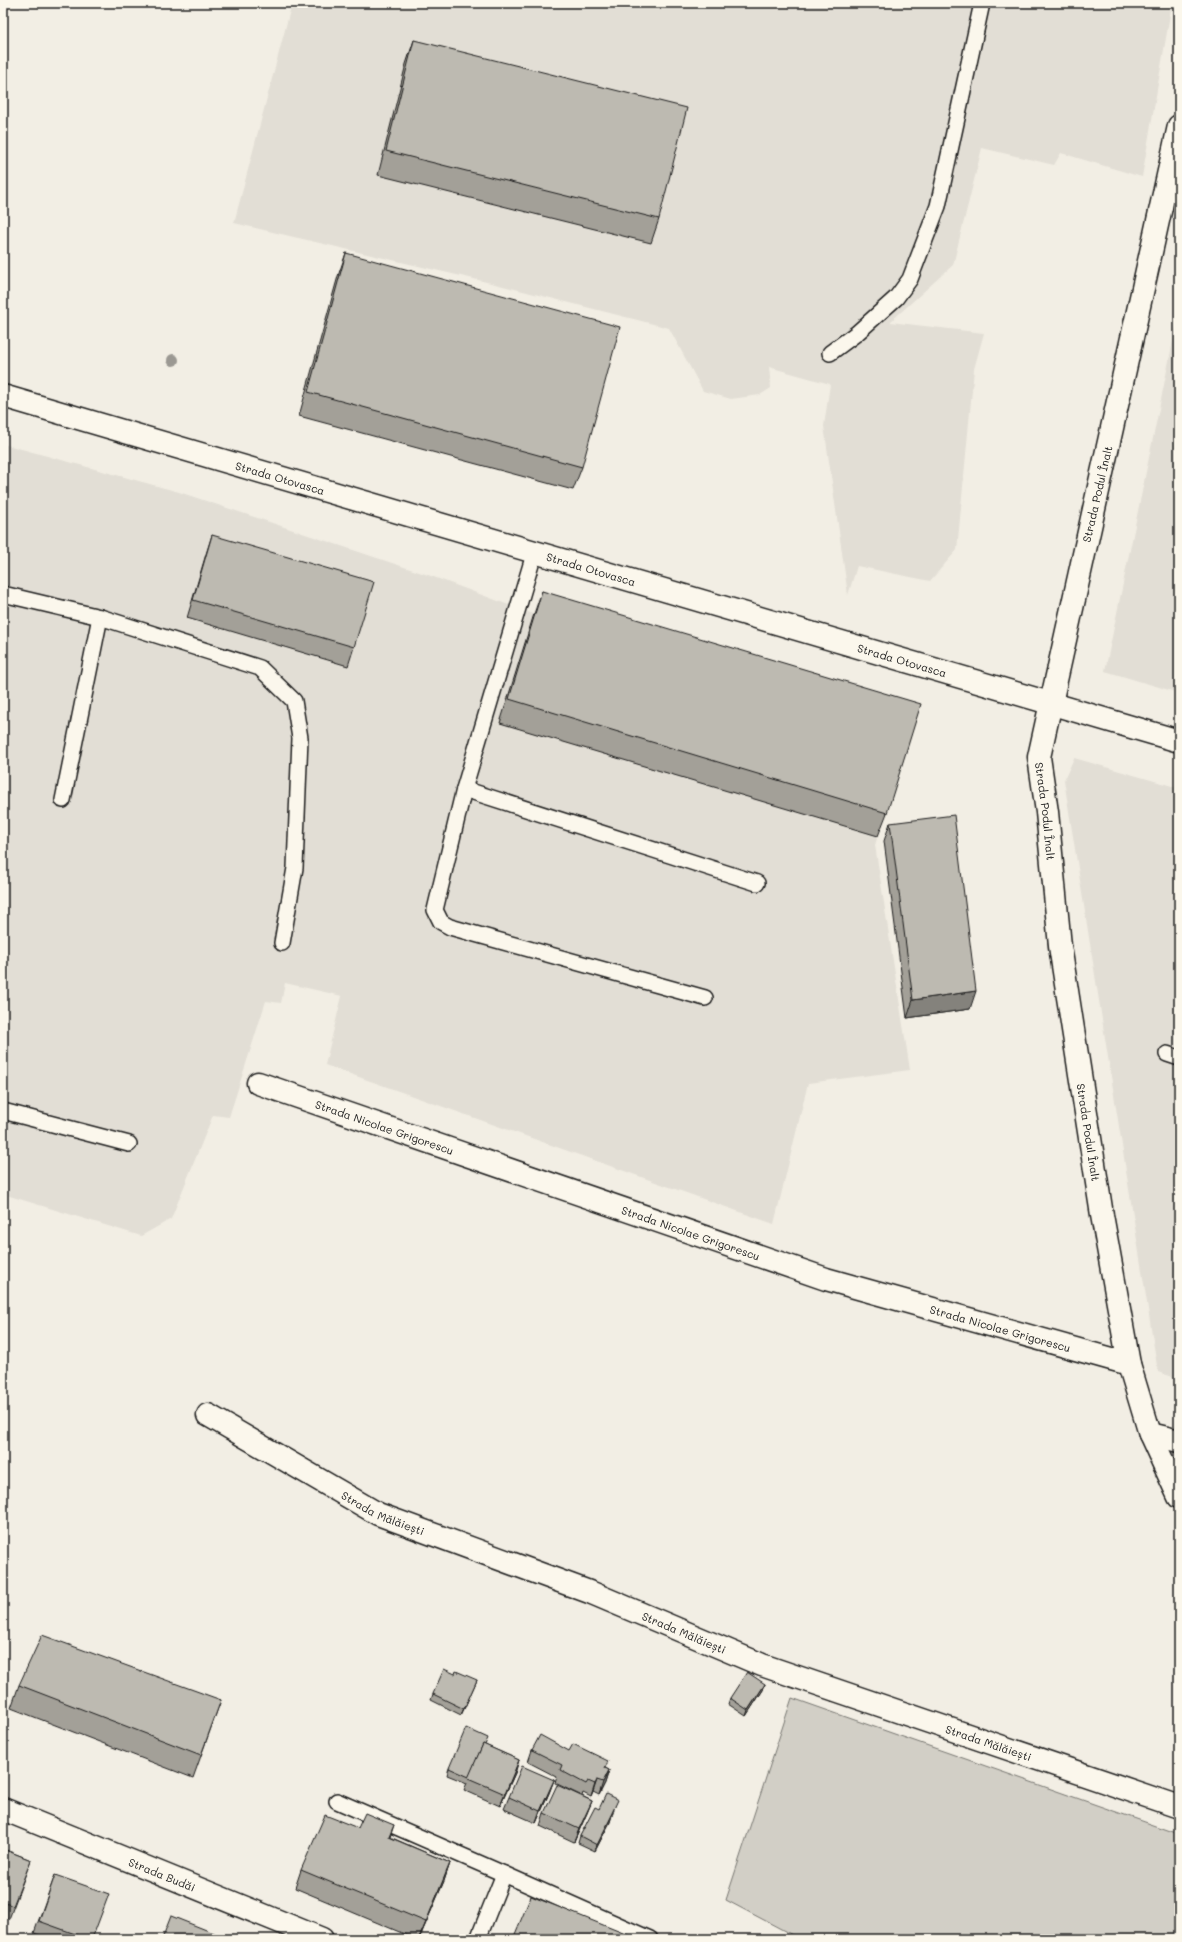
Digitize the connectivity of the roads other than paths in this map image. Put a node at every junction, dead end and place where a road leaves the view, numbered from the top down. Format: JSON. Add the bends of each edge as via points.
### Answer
{"nodes":[{"id":1,"x":982,"y":3,"type":"edge"},
{"id":2,"x":1179,"y":126,"type":"edge"},
{"id":3,"x":830,"y":353,"type":"dead end"},
{"id":4,"x":3,"y":396,"type":"edge"},
{"id":5,"x":535,"y":552,"type":"junction"},
{"id":6,"x":3,"y":594,"type":"edge"},
{"id":7,"x":100,"y":617,"type":"junction"},
{"id":8,"x":1051,"y":703,"type":"junction"},
{"id":9,"x":1179,"y":741,"type":"edge"},
{"id":10,"x":464,"y":789,"type":"junction"},
{"id":11,"x":63,"y":800,"type":"dead end"},
{"id":12,"x":757,"y":883,"type":"dead end"},
{"id":13,"x":282,"y":943,"type":"dead end"},
{"id":14,"x":705,"y":998,"type":"dead end"},
{"id":15,"x":258,"y":1083,"type":"dead end"},
{"id":16,"x":3,"y":1111,"type":"edge"},
{"id":17,"x":129,"y":1144,"type":"dead end"},
{"id":18,"x":1129,"y":1364,"type":"junction"},
{"id":19,"x":208,"y":1415,"type":"dead end"},
{"id":20,"x":1150,"y":1434,"type":"junction"},
{"id":21,"x":1179,"y":1440,"type":"edge"},
{"id":22,"x":1179,"y":1497,"type":"edge"},
{"id":23,"x":337,"y":1801,"type":"dead end"},
{"id":24,"x":1179,"y":1807,"type":"edge"},
{"id":25,"x":3,"y":1809,"type":"edge"},
{"id":26,"x":504,"y":1874,"type":"junction"},
{"id":27,"x":322,"y":1939,"type":"edge"},
{"id":28,"x":478,"y":1939,"type":"edge"},
{"id":29,"x":650,"y":1939,"type":"edge"}],
"edges":[{"from":1,"to":3,"type":"lane","via":[[938,206],[910,279],[896,298]]},
{"from":2,"to":8,"type":"street","name":"Strada Podul Înalt"},
{"from":4,"to":5,"type":"street","name":"Strada Otovasca"},
{"from":5,"to":8,"type":"street","name":"Strada Otovasca"},
{"from":5,"to":10,"type":"lane"},
{"from":6,"to":7,"type":"lane"},
{"from":7,"to":11,"type":"lane"},
{"from":7,"to":13,"type":"lane","via":[[260,668],[294,701],[300,738],[295,868]]},
{"from":8,"to":9,"type":"street","name":"Strada Otovasca"},
{"from":8,"to":18,"type":"street","name":"Strada Podul Înalt","via":[[1039,757],[1060,946],[1102,1215]]},
{"from":10,"to":12,"type":"lane"},
{"from":10,"to":14,"type":"lane","via":[[435,910],[441,922],[450,928]]},
{"from":15,"to":18,"type":"street","name":"Strada Nicolae Grigorescu","via":[[826,1279]]},
{"from":16,"to":17,"type":"lane"},
{"from":18,"to":20,"type":"street","name":"Strada Podul Înalt"},
{"from":19,"to":24,"type":"street","name":"Strada Mălăiești","via":[[378,1514],[592,1593],[762,1665]]},
{"from":20,"to":21,"type":"street"},
{"from":20,"to":22,"type":"street","name":"Strada Podul Înalt"},
{"from":23,"to":26,"type":"lane"},
{"from":25,"to":27,"type":"street","name":"Strada Budăi"},
{"from":26,"to":28,"type":"lane"},
{"from":26,"to":29,"type":"lane"}]}
